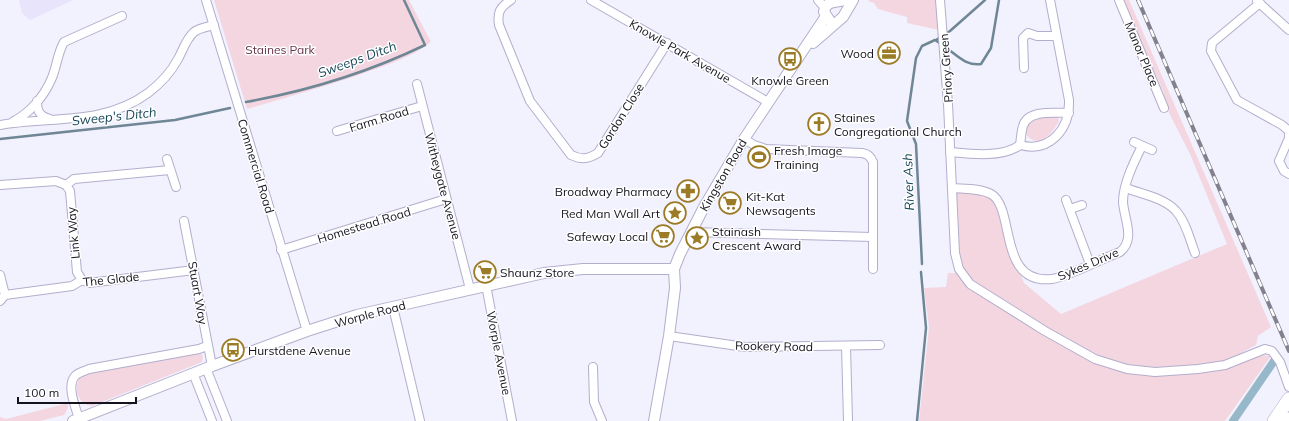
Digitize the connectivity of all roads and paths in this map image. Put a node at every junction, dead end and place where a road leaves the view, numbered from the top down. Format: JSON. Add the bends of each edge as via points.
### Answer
{"nodes":[{"id":1,"x":206,"y":0,"type":"edge"},
{"id":2,"x":511,"y":0,"type":"edge"},
{"id":3,"x":591,"y":0,"type":"edge"},
{"id":4,"x":818,"y":0,"type":"edge"},
{"id":5,"x":853,"y":0,"type":"edge"},
{"id":6,"x":940,"y":0,"type":"edge"},
{"id":7,"x":1050,"y":0,"type":"edge"},
{"id":8,"x":1119,"y":0,"type":"edge"},
{"id":9,"x":1258,"y":2,"type":"edge"},
{"id":10,"x":832,"y":5,"type":"edge"},
{"id":11,"x":845,"y":12,"type":"junction"},
{"id":12,"x":122,"y":16,"type":"dead end"},
{"id":13,"x":836,"y":21,"type":"junction"},
{"id":14,"x":214,"y":25,"type":"junction"},
{"id":15,"x":1289,"y":30,"type":"edge"},
{"id":16,"x":1056,"y":36,"type":"junction"},
{"id":17,"x":667,"y":43,"type":"junction"},
{"id":18,"x":800,"y":58,"type":"junction"},
{"id":19,"x":1024,"y":68,"type":"dead end"},
{"id":20,"x":417,"y":84,"type":"dead end"},
{"id":21,"x":37,"y":101,"type":"junction"},
{"id":22,"x":768,"y":102,"type":"junction"},
{"id":23,"x":422,"y":106,"type":"junction"},
{"id":24,"x":1164,"y":108,"type":"dead end"},
{"id":25,"x":1069,"y":113,"type":"junction"},
{"id":26,"x":51,"y":120,"type":"junction"},
{"id":27,"x":9,"y":123,"type":"junction"},
{"id":28,"x":0,"y":125,"type":"edge"},
{"id":29,"x":337,"y":131,"type":"dead end"},
{"id":30,"x":1289,"y":136,"type":"edge"},
{"id":31,"x":744,"y":140,"type":"junction"},
{"id":32,"x":1134,"y":142,"type":"dead end"},
{"id":33,"x":1020,"y":145,"type":"junction"},
{"id":34,"x":1142,"y":146,"type":"junction"},
{"id":35,"x":1152,"y":150,"type":"dead end"},
{"id":36,"x":950,"y":152,"type":"junction"},
{"id":37,"x":167,"y":159,"type":"dead end"},
{"id":38,"x":170,"y":170,"type":"junction"},
{"id":39,"x":1289,"y":174,"type":"edge"},
{"id":40,"x":0,"y":185,"type":"edge"},
{"id":41,"x":66,"y":185,"type":"junction"},
{"id":42,"x":176,"y":187,"type":"dead end"},
{"id":43,"x":952,"y":188,"type":"junction"},
{"id":44,"x":1126,"y":188,"type":"junction"},
{"id":45,"x":446,"y":199,"type":"junction"},
{"id":46,"x":1066,"y":200,"type":"dead end"},
{"id":47,"x":1082,"y":205,"type":"dead end"},
{"id":48,"x":1070,"y":209,"type":"junction"},
{"id":49,"x":184,"y":221,"type":"dead end"},
{"id":50,"x":692,"y":232,"type":"junction"},
{"id":51,"x":872,"y":237,"type":"junction"},
{"id":52,"x":281,"y":250,"type":"junction"},
{"id":53,"x":1195,"y":253,"type":"dead end"},
{"id":54,"x":1090,"y":264,"type":"junction"},
{"id":55,"x":674,"y":269,"type":"junction"},
{"id":56,"x":873,"y":269,"type":"dead end"},
{"id":57,"x":194,"y":270,"type":"junction"},
{"id":58,"x":0,"y":275,"type":"edge"},
{"id":59,"x":82,"y":280,"type":"junction"},
{"id":60,"x":486,"y":286,"type":"junction"},
{"id":61,"x":470,"y":289,"type":"junction"},
{"id":62,"x":2,"y":298,"type":"edge"},
{"id":63,"x":393,"y":307,"type":"junction"},
{"id":64,"x":307,"y":331,"type":"junction"},
{"id":65,"x":669,"y":336,"type":"junction"},
{"id":66,"x":880,"y":345,"type":"dead end"},
{"id":67,"x":207,"y":346,"type":"junction"},
{"id":68,"x":846,"y":346,"type":"junction"},
{"id":69,"x":209,"y":367,"type":"junction"},
{"id":70,"x":594,"y":367,"type":"dead end"},
{"id":71,"x":193,"y":373,"type":"junction"},
{"id":72,"x":1289,"y":387,"type":"edge"},
{"id":73,"x":1287,"y":412,"type":"edge"},
{"id":74,"x":76,"y":420,"type":"edge"},
{"id":75,"x":212,"y":421,"type":"edge"},
{"id":76,"x":227,"y":421,"type":"edge"},
{"id":77,"x":420,"y":421,"type":"edge"},
{"id":78,"x":512,"y":421,"type":"edge"},
{"id":79,"x":602,"y":421,"type":"edge"},
{"id":80,"x":654,"y":421,"type":"edge"},
{"id":81,"x":848,"y":421,"type":"edge"},
{"id":82,"x":1274,"y":421,"type":"edge"}],
"edges":[{"from":1,"to":14,"type":"street","name":"Commercial Road"},
{"from":2,"to":17,"type":"street","name":"Gordon Close","via":[[500,8],[499,25],[530,101],[570,155],[579,159],[589,158],[598,153]]},
{"from":3,"to":17,"type":"street","name":"Knowle Park Avenue"},
{"from":4,"to":10,"type":"street"},
{"from":5,"to":11,"type":"street"},
{"from":6,"to":36,"type":"street","name":"Priory Green"},
{"from":7,"to":16,"type":"street"},
{"from":8,"to":24,"type":"street","name":"Manor Place"},
{"from":9,"to":15,"type":"street"},
{"from":9,"to":30,"type":"street","via":[[1212,43],[1211,51],[1237,100],[1282,125],[1289,131]]},
{"from":10,"to":11,"type":"street"},
{"from":10,"to":13,"type":"street","via":[[831,21]]},
{"from":10,"to":18,"type":"street","name":"Kingston Road"},
{"from":11,"to":13,"type":"street","name":"Kingston Road","via":[[842,18]]},
{"from":12,"to":21,"type":"street","via":[[64,42],[51,79]]},
{"from":13,"to":18,"type":"street","name":"Kingston Road"},
{"from":14,"to":26,"type":"street","via":[[195,31],[173,67],[148,92],[132,103],[98,116]]},
{"from":14,"to":52,"type":"street","name":"Commercial Road"},
{"from":16,"to":19,"type":"street","via":[[1037,36],[1028,33],[1023,38]]},
{"from":16,"to":25,"type":"street","via":[[1069,100]]},
{"from":17,"to":22,"type":"street","name":"Knowle Park Avenue"},
{"from":18,"to":22,"type":"street","name":"Kingston Road"},
{"from":20,"to":23,"type":"street","name":"Witheygate Avenue"},
{"from":21,"to":26,"type":"street","via":[[37,110]]},
{"from":21,"to":27,"type":"street","via":[[21,117]]},
{"from":22,"to":31,"type":"street","name":"Kingston Road"},
{"from":23,"to":29,"type":"street","name":"Farm Road"},
{"from":23,"to":45,"type":"street","name":"Witheygate Avenue"},
{"from":25,"to":33,"type":"street","via":[[1063,129],[1052,140],[1029,147]]},
{"from":25,"to":33,"type":"street","via":[[1044,113],[1028,118],[1023,125]]},
{"from":26,"to":27,"type":"street"},
{"from":27,"to":28,"type":"street"},
{"from":30,"to":39,"type":"street","via":[[1279,161],[1284,171]]},
{"from":31,"to":50,"type":"street","name":"Kingston Road"},
{"from":31,"to":51,"type":"street","via":[[766,149],[867,154],[873,162]]},
{"from":32,"to":34,"type":"street"},
{"from":33,"to":36,"type":"street","via":[[1014,150],[984,154]]},
{"from":34,"to":35,"type":"street"},
{"from":34,"to":44,"type":"street","name":"Sykes Drive"},
{"from":36,"to":43,"type":"street","name":"Priory Green"},
{"from":37,"to":38,"type":"street"},
{"from":38,"to":41,"type":"street","via":[[74,179]]},
{"from":38,"to":42,"type":"street"},
{"from":40,"to":41,"type":"street","via":[[56,181]]},
{"from":41,"to":59,"type":"street","name":"Link Way","via":[[70,192],[77,272]]},
{"from":43,"to":54,"type":"street","name":"Sykes Drive","via":[[982,190],[997,199],[1010,246],[1019,264],[1030,275],[1054,279]]},
{"from":43,"to":72,"type":"street","name":"Priory Green","via":[[955,253],[959,269],[970,284],[1045,331],[1095,359],[1127,368],[1155,372],[1198,370],[1225,365],[1265,349],[1272,351],[1280,362]]},
{"from":44,"to":53,"type":"street","via":[[1155,198],[1173,208],[1182,219]]},
{"from":44,"to":54,"type":"street","name":"Sykes Drive","via":[[1123,201],[1128,243],[1120,252]]},
{"from":45,"to":52,"type":"street","name":"Homestead Road"},
{"from":45,"to":61,"type":"street","name":"Witheygate Avenue"},
{"from":46,"to":48,"type":"street"},
{"from":47,"to":48,"type":"street"},
{"from":48,"to":54,"type":"street"},
{"from":49,"to":57,"type":"street","name":"Stuart Way"},
{"from":50,"to":51,"type":"street"},
{"from":50,"to":55,"type":"street","name":"Kingston Road"},
{"from":51,"to":56,"type":"street"},
{"from":52,"to":64,"type":"street","name":"Commercial Road"},
{"from":55,"to":60,"type":"street","name":"Worple Road","via":[[583,269],[544,273]]},
{"from":55,"to":65,"type":"street","via":[[676,288]]},
{"from":57,"to":59,"type":"street","name":"The Glade","via":[[89,283]]},
{"from":57,"to":67,"type":"street","name":"Stuart Way"},
{"from":58,"to":62,"type":"street","name":"The Glade"},
{"from":59,"to":62,"type":"street","name":"The Glade","via":[[72,286]]},
{"from":60,"to":61,"type":"street","name":"Worple Road"},
{"from":60,"to":78,"type":"street","name":"Worple Avenue"},
{"from":61,"to":63,"type":"street","name":"Worple Road"},
{"from":63,"to":64,"type":"street","name":"Worple Road"},
{"from":63,"to":77,"type":"street"},
{"from":64,"to":69,"type":"street","name":"Worple Road"},
{"from":65,"to":68,"type":"street","name":"Rookery Road","via":[[745,348]]},
{"from":65,"to":80,"type":"street"},
{"from":66,"to":68,"type":"street","name":"Rookery Road"},
{"from":67,"to":69,"type":"street","name":"Stuart Way"},
{"from":67,"to":74,"type":"street","name":"Worple Road","via":[[193,351],[81,372],[74,377],[72,384]]},
{"from":68,"to":81,"type":"street"},
{"from":69,"to":71,"type":"street","name":"Worple Road"},
{"from":69,"to":76,"type":"street"},
{"from":70,"to":79,"type":"street","via":[[594,402]]},
{"from":71,"to":74,"type":"street","name":"Worple Road"},
{"from":71,"to":75,"type":"street"},
{"from":73,"to":82,"type":"highway"}]}
